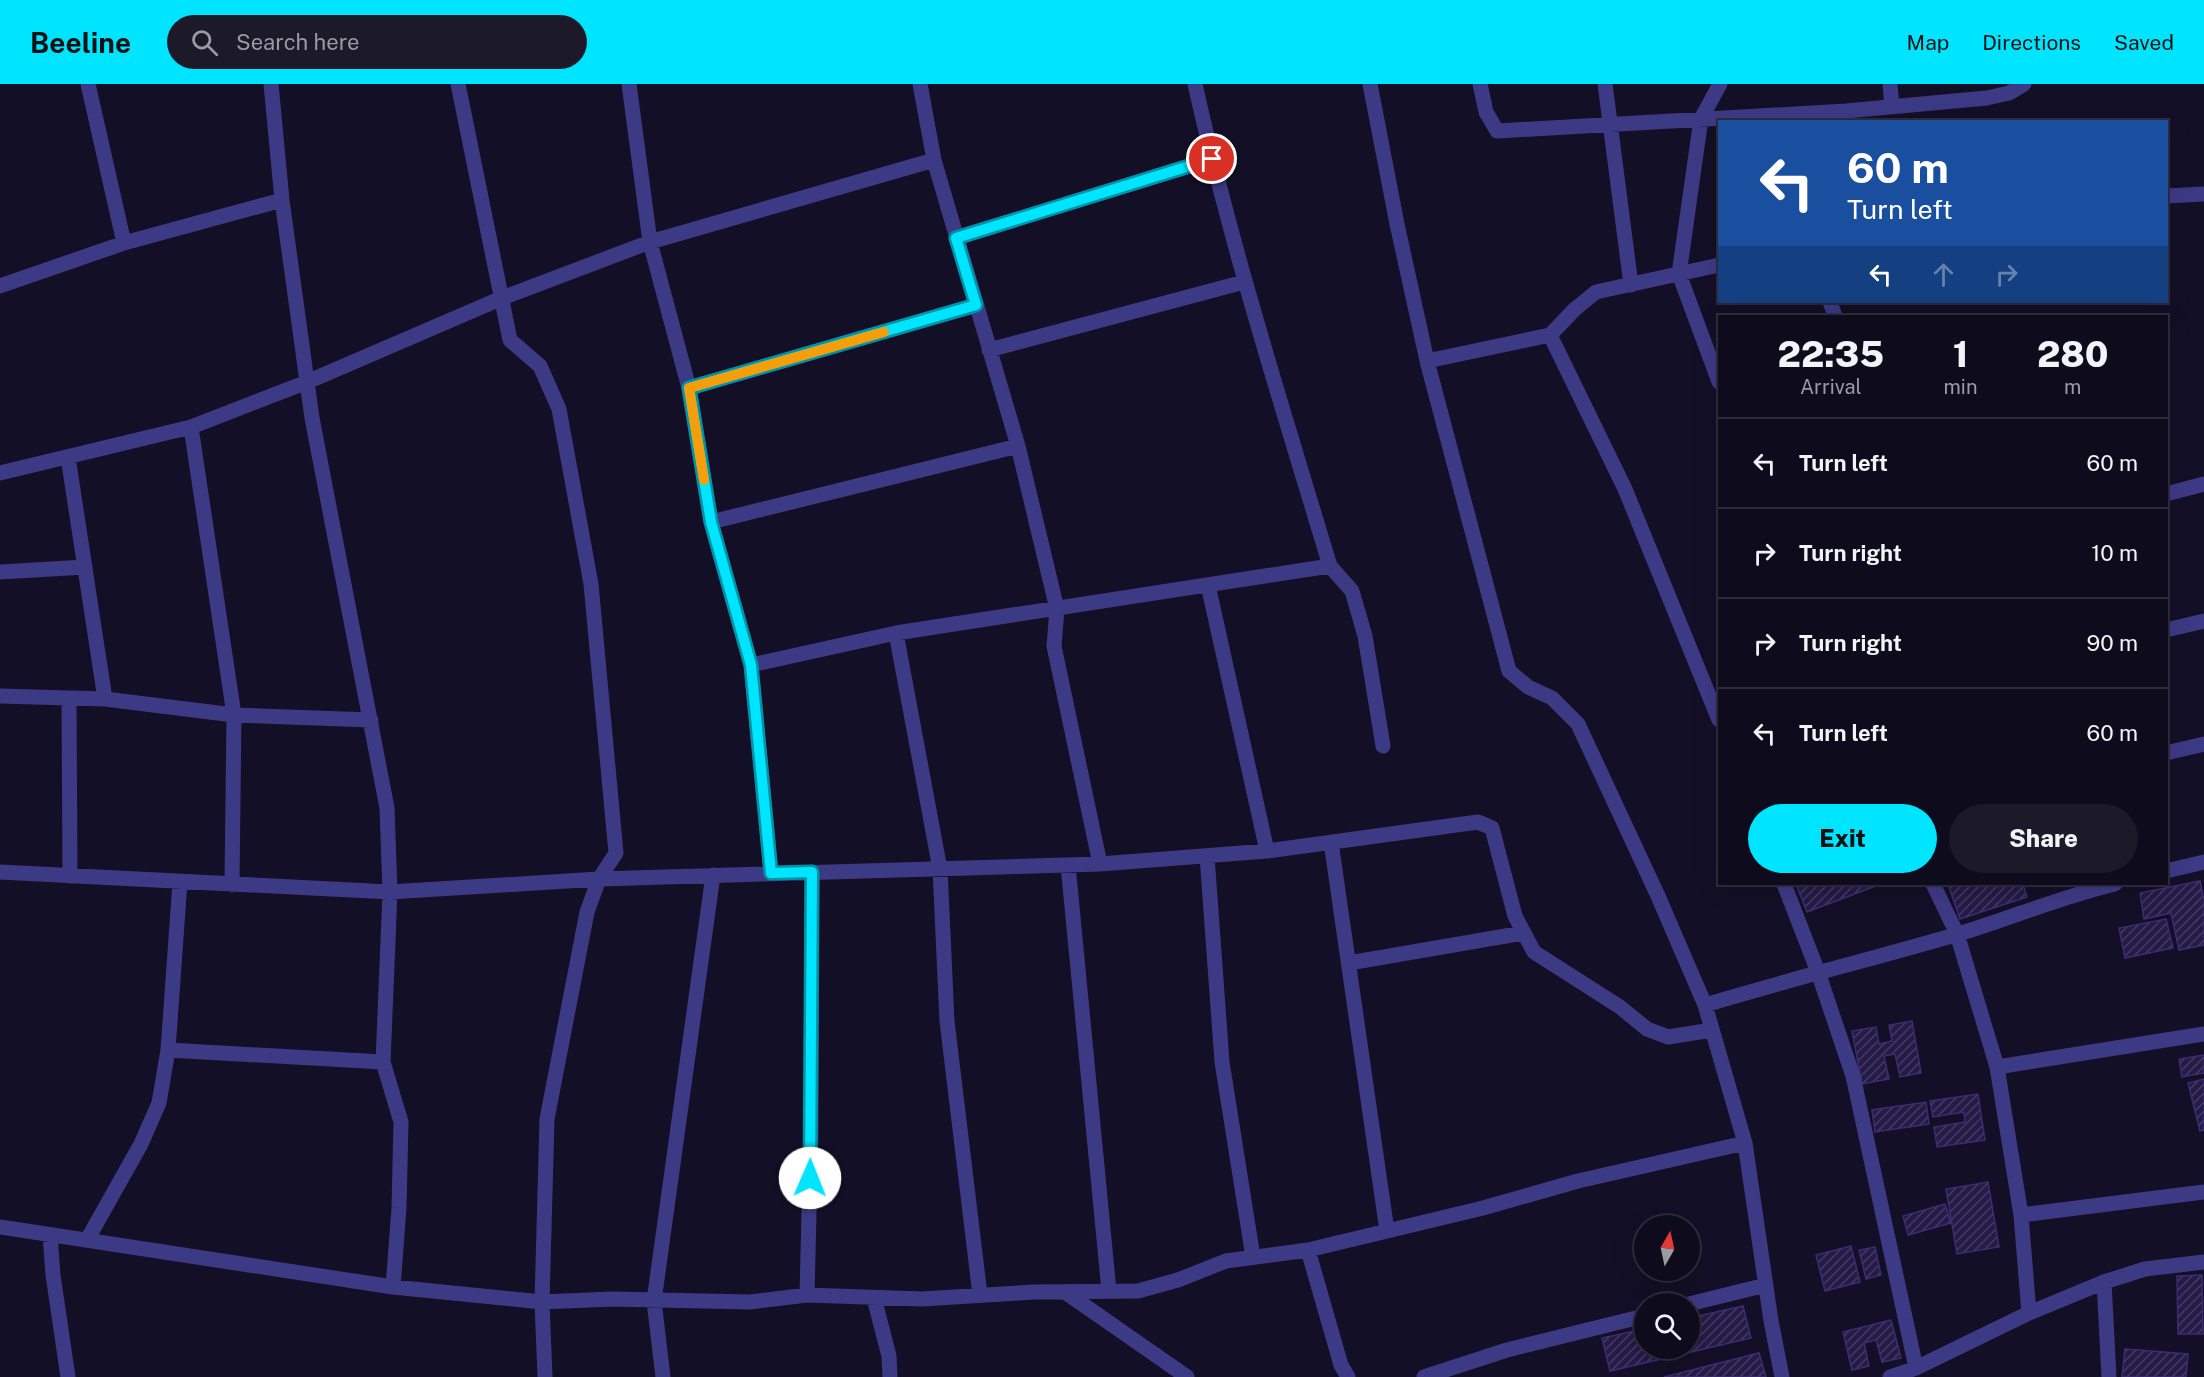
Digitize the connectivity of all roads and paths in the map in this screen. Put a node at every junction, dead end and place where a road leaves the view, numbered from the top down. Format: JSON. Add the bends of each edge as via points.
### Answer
{"nodes":[{"id":1,"x":88,"y":84,"type":"edge"},
{"id":2,"x":271,"y":84,"type":"edge"},
{"id":3,"x":458,"y":84,"type":"edge"},
{"id":4,"x":628,"y":84,"type":"edge"},
{"id":5,"x":920,"y":84,"type":"edge"},
{"id":6,"x":1195,"y":84,"type":"edge"},
{"id":7,"x":1370,"y":84,"type":"edge"},
{"id":8,"x":1480,"y":84,"type":"edge"},
{"id":9,"x":1605,"y":84,"type":"edge"},
{"id":10,"x":1720,"y":84,"type":"edge"},
{"id":11,"x":1890,"y":84,"type":"edge"},
{"id":12,"x":2024,"y":84,"type":"edge"},
{"id":13,"x":1892,"y":107,"type":"junction"},
{"id":14,"x":1701,"y":120,"type":"junction"},
{"id":15,"x":1611,"y":125,"type":"junction"},
{"id":16,"x":1212,"y":159,"type":"junction"},
{"id":17,"x":934,"y":160,"type":"junction"},
{"id":18,"x":2204,"y":194,"type":"edge"},
{"id":19,"x":2168,"y":196,"type":"edge"},
{"id":20,"x":282,"y":200,"type":"junction"},
{"id":21,"x":956,"y":238,"type":"junction"},
{"id":22,"x":650,"y":242,"type":"junction"},
{"id":23,"x":124,"y":243,"type":"junction"},
{"id":24,"x":1718,"y":265,"type":"edge"},
{"id":25,"x":1679,"y":274,"type":"junction"},
{"id":26,"x":1244,"y":282,"type":"junction"},
{"id":27,"x":1631,"y":285,"type":"junction"},
{"id":28,"x":0,"y":286,"type":"edge"},
{"id":29,"x":502,"y":298,"type":"junction"},
{"id":30,"x":976,"y":305,"type":"junction"},
{"id":31,"x":1550,"y":335,"type":"junction"},
{"id":32,"x":989,"y":350,"type":"junction"},
{"id":33,"x":1427,"y":361,"type":"junction"},
{"id":34,"x":1718,"y":379,"type":"edge"},
{"id":35,"x":307,"y":382,"type":"junction"},
{"id":36,"x":689,"y":388,"type":"junction"},
{"id":37,"x":191,"y":427,"type":"junction"},
{"id":38,"x":1018,"y":446,"type":"junction"},
{"id":39,"x":68,"y":457,"type":"junction"},
{"id":40,"x":0,"y":473,"type":"edge"},
{"id":41,"x":2204,"y":484,"type":"edge"},
{"id":42,"x":2168,"y":493,"type":"edge"},
{"id":43,"x":711,"y":522,"type":"junction"},
{"id":44,"x":1330,"y":566,"type":"junction"},
{"id":45,"x":85,"y":567,"type":"junction"},
{"id":46,"x":0,"y":572,"type":"edge"},
{"id":47,"x":1208,"y":585,"type":"junction"},
{"id":48,"x":1057,"y":609,"type":"junction"},
{"id":49,"x":2204,"y":621,"type":"edge"},
{"id":50,"x":2168,"y":630,"type":"edge"},
{"id":51,"x":896,"y":633,"type":"junction"},
{"id":52,"x":751,"y":665,"type":"junction"},
{"id":53,"x":0,"y":696,"type":"edge"},
{"id":54,"x":69,"y":698,"type":"junction"},
{"id":55,"x":105,"y":699,"type":"junction"},
{"id":56,"x":234,"y":715,"type":"junction"},
{"id":57,"x":1718,"y":718,"type":"edge"},
{"id":58,"x":371,"y":720,"type":"junction"},
{"id":59,"x":2204,"y":744,"type":"edge"},
{"id":60,"x":1383,"y":746,"type":"dead end"},
{"id":61,"x":2168,"y":753,"type":"edge"},
{"id":62,"x":1331,"y":842,"type":"junction"},
{"id":63,"x":1267,"y":851,"type":"junction"},
{"id":64,"x":1206,"y":856,"type":"junction"},
{"id":65,"x":2204,"y":862,"type":"edge"},
{"id":66,"x":1100,"y":864,"type":"junction"},
{"id":67,"x":1068,"y":866,"type":"junction"},
{"id":68,"x":940,"y":869,"type":"junction"},
{"id":69,"x":2168,"y":871,"type":"edge"},
{"id":70,"x":0,"y":872,"type":"edge"},
{"id":71,"x":812,"y":872,"type":"junction"},
{"id":72,"x":771,"y":873,"type":"junction"},
{"id":73,"x":713,"y":875,"type":"junction"},
{"id":74,"x":70,"y":876,"type":"junction"},
{"id":75,"x":598,"y":879,"type":"junction"},
{"id":76,"x":180,"y":882,"type":"junction"},
{"id":77,"x":232,"y":885,"type":"junction"},
{"id":78,"x":1784,"y":885,"type":"edge"},
{"id":79,"x":1933,"y":885,"type":"edge"},
{"id":80,"x":2106,"y":885,"type":"edge"},
{"id":81,"x":2077,"y":888,"type":"edge"},
{"id":82,"x":390,"y":892,"type":"junction"},
{"id":83,"x":1523,"y":933,"type":"junction"},
{"id":84,"x":1957,"y":934,"type":"junction"},
{"id":85,"x":1349,"y":963,"type":"junction"},
{"id":86,"x":1818,"y":972,"type":"junction"},
{"id":87,"x":1705,"y":1005,"type":"junction"},
{"id":88,"x":1712,"y":1030,"type":"junction"},
{"id":89,"x":2204,"y":1034,"type":"edge"},
{"id":90,"x":168,"y":1050,"type":"junction"},
{"id":91,"x":382,"y":1062,"type":"junction"},
{"id":92,"x":1997,"y":1067,"type":"junction"},
{"id":93,"x":1745,"y":1143,"type":"junction"},
{"id":94,"x":2204,"y":1192,"type":"edge"},
{"id":95,"x":2021,"y":1215,"type":"junction"},
{"id":96,"x":0,"y":1227,"type":"edge"},
{"id":97,"x":1387,"y":1231,"type":"junction"},
{"id":98,"x":50,"y":1235,"type":"junction"},
{"id":99,"x":87,"y":1240,"type":"junction"},
{"id":100,"x":1308,"y":1250,"type":"junction"},
{"id":101,"x":1253,"y":1257,"type":"junction"},
{"id":102,"x":2204,"y":1262,"type":"edge"},
{"id":103,"x":2104,"y":1282,"type":"junction"},
{"id":104,"x":1766,"y":1286,"type":"junction"},
{"id":105,"x":393,"y":1287,"type":"junction"},
{"id":106,"x":1109,"y":1291,"type":"junction"},
{"id":107,"x":1065,"y":1292,"type":"junction"},
{"id":108,"x":807,"y":1295,"type":"junction"},
{"id":109,"x":980,"y":1295,"type":"junction"},
{"id":110,"x":874,"y":1298,"type":"junction"},
{"id":111,"x":654,"y":1301,"type":"junction"},
{"id":112,"x":1700,"y":1301,"type":"edge"},
{"id":113,"x":542,"y":1302,"type":"junction"},
{"id":114,"x":2029,"y":1313,"type":"junction"},
{"id":115,"x":1634,"y":1318,"type":"edge"},
{"id":116,"x":1916,"y":1368,"type":"junction"},
{"id":117,"x":68,"y":1377,"type":"edge"},
{"id":118,"x":545,"y":1377,"type":"edge"},
{"id":119,"x":663,"y":1377,"type":"edge"},
{"id":120,"x":890,"y":1377,"type":"edge"},
{"id":121,"x":1187,"y":1377,"type":"edge"},
{"id":122,"x":1348,"y":1377,"type":"edge"},
{"id":123,"x":1424,"y":1377,"type":"edge"},
{"id":124,"x":1782,"y":1377,"type":"edge"},
{"id":125,"x":1890,"y":1377,"type":"edge"},
{"id":126,"x":2109,"y":1377,"type":"edge"}],
"edges":[{"from":1,"to":23,"type":"street"},
{"from":2,"to":20,"type":"street"},
{"from":3,"to":29,"type":"street"},
{"from":4,"to":22,"type":"street"},
{"from":5,"to":17,"type":"street"},
{"from":6,"to":16,"type":"street"},
{"from":7,"to":33,"type":"street"},
{"from":8,"to":15,"type":"street","via":[[1486,112],[1497,131]]},
{"from":9,"to":15,"type":"street"},
{"from":10,"to":14,"type":"street"},
{"from":11,"to":13,"type":"street"},
{"from":12,"to":13,"type":"street","via":[[2009,93],[1987,98]]},
{"from":13,"to":14,"type":"street"},
{"from":14,"to":15,"type":"street"},
{"from":14,"to":25,"type":"street"},
{"from":15,"to":27,"type":"street"},
{"from":16,"to":21,"type":"street"},
{"from":16,"to":26,"type":"street"},
{"from":17,"to":21,"type":"street"},
{"from":17,"to":22,"type":"street"},
{"from":18,"to":19,"type":"street"},
{"from":20,"to":23,"type":"street"},
{"from":20,"to":35,"type":"street"},
{"from":21,"to":30,"type":"street"},
{"from":22,"to":29,"type":"street"},
{"from":22,"to":36,"type":"street"},
{"from":23,"to":28,"type":"street"},
{"from":24,"to":25,"type":"street"},
{"from":25,"to":27,"type":"street"},
{"from":25,"to":34,"type":"street"},
{"from":26,"to":32,"type":"street"},
{"from":26,"to":44,"type":"street"},
{"from":27,"to":31,"type":"street","via":[[1596,292]]},
{"from":29,"to":35,"type":"street"},
{"from":29,"to":75,"type":"street","via":[[510,340],[540,366],[559,409],[591,584],[616,853]]},
{"from":30,"to":32,"type":"street"},
{"from":30,"to":36,"type":"street"},
{"from":31,"to":33,"type":"street"},
{"from":31,"to":57,"type":"street","via":[[1625,489]]},
{"from":32,"to":38,"type":"street"},
{"from":33,"to":87,"type":"street","via":[[1509,671],[1527,687],[1552,698],[1578,724]]},
{"from":35,"to":37,"type":"street"},
{"from":35,"to":58,"type":"street"},
{"from":36,"to":43,"type":"street"},
{"from":37,"to":39,"type":"street"},
{"from":37,"to":56,"type":"street"},
{"from":38,"to":43,"type":"street"},
{"from":38,"to":48,"type":"street"},
{"from":39,"to":40,"type":"street"},
{"from":39,"to":45,"type":"street"},
{"from":41,"to":42,"type":"street"},
{"from":43,"to":52,"type":"street"},
{"from":44,"to":47,"type":"street"},
{"from":44,"to":60,"type":"street","via":[[1352,591],[1365,636]]},
{"from":45,"to":46,"type":"street"},
{"from":45,"to":55,"type":"street"},
{"from":47,"to":48,"type":"street"},
{"from":47,"to":63,"type":"street"},
{"from":48,"to":51,"type":"street"},
{"from":48,"to":66,"type":"street","via":[[1054,646]]},
{"from":49,"to":50,"type":"street"},
{"from":51,"to":52,"type":"street"},
{"from":51,"to":68,"type":"street"},
{"from":52,"to":72,"type":"street"},
{"from":53,"to":54,"type":"street"},
{"from":54,"to":55,"type":"street"},
{"from":54,"to":74,"type":"street"},
{"from":55,"to":56,"type":"street"},
{"from":56,"to":58,"type":"street"},
{"from":56,"to":77,"type":"street"},
{"from":58,"to":82,"type":"street","via":[[387,808]]},
{"from":59,"to":61,"type":"street"},
{"from":62,"to":63,"type":"street"},
{"from":62,"to":83,"type":"street","via":[[1478,822],[1492,828]]},
{"from":62,"to":85,"type":"street"},
{"from":63,"to":64,"type":"street"},
{"from":64,"to":66,"type":"street"},
{"from":64,"to":101,"type":"street","via":[[1222,1062]]},
{"from":65,"to":69,"type":"street"},
{"from":66,"to":67,"type":"street"},
{"from":67,"to":68,"type":"street"},
{"from":67,"to":106,"type":"street"},
{"from":68,"to":71,"type":"street"},
{"from":68,"to":109,"type":"street","via":[[947,1021]]},
{"from":70,"to":74,"type":"street"},
{"from":71,"to":72,"type":"street"},
{"from":71,"to":108,"type":"street"},
{"from":72,"to":73,"type":"street"},
{"from":73,"to":75,"type":"street"},
{"from":73,"to":111,"type":"street"},
{"from":74,"to":76,"type":"street"},
{"from":75,"to":82,"type":"street"},
{"from":75,"to":113,"type":"street","via":[[587,912],[547,1119]]},
{"from":76,"to":77,"type":"street"},
{"from":76,"to":90,"type":"street"},
{"from":77,"to":82,"type":"street"},
{"from":78,"to":86,"type":"street"},
{"from":79,"to":84,"type":"street"},
{"from":80,"to":81,"type":"street"},
{"from":81,"to":84,"type":"street"},
{"from":82,"to":91,"type":"street"},
{"from":83,"to":85,"type":"street"},
{"from":83,"to":88,"type":"street","via":[[1534,952],[1620,1006],[1647,1029],[1668,1037]]},
{"from":84,"to":86,"type":"street"},
{"from":84,"to":92,"type":"street"},
{"from":85,"to":97,"type":"street"},
{"from":86,"to":87,"type":"street"},
{"from":86,"to":116,"type":"street","via":[[1853,1076]]},
{"from":87,"to":88,"type":"street"},
{"from":88,"to":93,"type":"street"},
{"from":89,"to":92,"type":"street"},
{"from":90,"to":91,"type":"street"},
{"from":90,"to":99,"type":"street","via":[[159,1103],[141,1144]]},
{"from":91,"to":105,"type":"street","via":[[400,1122]]},
{"from":92,"to":95,"type":"street"},
{"from":93,"to":97,"type":"street"},
{"from":93,"to":104,"type":"street"},
{"from":94,"to":95,"type":"street"},
{"from":95,"to":114,"type":"street"},
{"from":96,"to":98,"type":"street"},
{"from":97,"to":100,"type":"street"},
{"from":98,"to":99,"type":"street"},
{"from":98,"to":117,"type":"street"},
{"from":99,"to":105,"type":"street"},
{"from":100,"to":101,"type":"street"},
{"from":100,"to":122,"type":"street","via":[[1341,1365]]},
{"from":101,"to":106,"type":"street","via":[[1226,1261],[1138,1291]]},
{"from":102,"to":103,"type":"street","via":[[2145,1269]]},
{"from":103,"to":114,"type":"street"},
{"from":103,"to":126,"type":"street"},
{"from":104,"to":112,"type":"street"},
{"from":104,"to":124,"type":"street"},
{"from":105,"to":113,"type":"street"},
{"from":106,"to":107,"type":"street"},
{"from":107,"to":109,"type":"street"},
{"from":107,"to":121,"type":"street"},
{"from":108,"to":110,"type":"street"},
{"from":108,"to":111,"type":"street","via":[[750,1302]]},
{"from":109,"to":110,"type":"street"},
{"from":110,"to":120,"type":"street","via":[[889,1356]]},
{"from":111,"to":113,"type":"street"},
{"from":111,"to":119,"type":"street"},
{"from":113,"to":118,"type":"street"},
{"from":114,"to":116,"type":"street"},
{"from":115,"to":123,"type":"street","via":[[1507,1350]]},
{"from":116,"to":125,"type":"street"}]}
